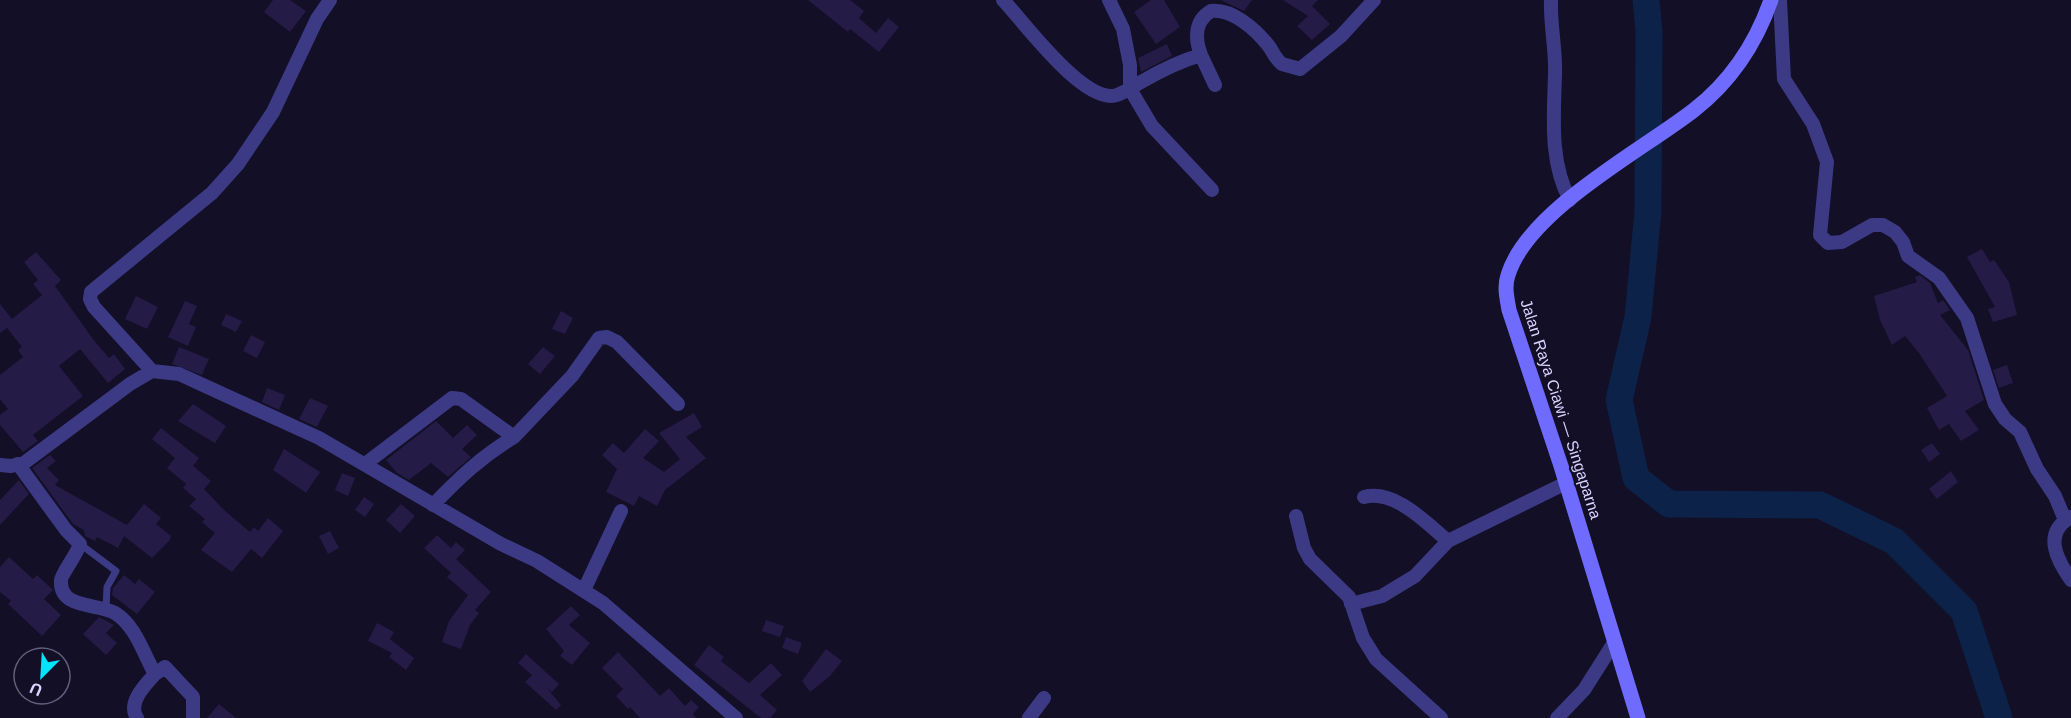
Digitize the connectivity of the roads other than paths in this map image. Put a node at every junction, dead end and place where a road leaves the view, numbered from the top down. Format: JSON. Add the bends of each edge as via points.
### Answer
{"nodes":[{"id":1,"x":330,"y":0,"type":"edge"},
{"id":2,"x":1003,"y":0,"type":"edge"},
{"id":3,"x":1109,"y":0,"type":"edge"},
{"id":4,"x":1374,"y":0,"type":"edge"},
{"id":5,"x":1551,"y":0,"type":"edge"},
{"id":6,"x":1771,"y":0,"type":"edge"},
{"id":7,"x":1780,"y":0,"type":"edge"},
{"id":8,"x":1201,"y":55,"type":"junction"},
{"id":9,"x":1215,"y":85,"type":"dead end"},
{"id":10,"x":1130,"y":89,"type":"junction"},
{"id":11,"x":1212,"y":190,"type":"dead end"},
{"id":12,"x":1570,"y":200,"type":"junction"},
{"id":13,"x":152,"y":371,"type":"junction"},
{"id":14,"x":678,"y":404,"type":"dead end"},
{"id":15,"x":514,"y":437,"type":"junction"},
{"id":16,"x":18,"y":464,"type":"junction"},
{"id":17,"x":365,"y":464,"type":"junction"},
{"id":18,"x":0,"y":465,"type":"edge"},
{"id":19,"x":1566,"y":483,"type":"junction"},
{"id":20,"x":1364,"y":497,"type":"dead end"},
{"id":21,"x":433,"y":505,"type":"junction"},
{"id":22,"x":621,"y":511,"type":"dead end"},
{"id":23,"x":1296,"y":516,"type":"dead end"},
{"id":24,"x":2068,"y":519,"type":"edge"},
{"id":25,"x":1448,"y":541,"type":"junction"},
{"id":26,"x":80,"y":544,"type":"junction"},
{"id":27,"x":2071,"y":580,"type":"edge"},
{"id":28,"x":584,"y":590,"type":"junction"},
{"id":29,"x":1352,"y":604,"type":"junction"},
{"id":30,"x":106,"y":609,"type":"junction"},
{"id":31,"x":1615,"y":641,"type":"junction"},
{"id":32,"x":155,"y":674,"type":"junction"},
{"id":33,"x":1044,"y":698,"type":"dead end"},
{"id":34,"x":137,"y":718,"type":"edge"},
{"id":35,"x":193,"y":718,"type":"edge"},
{"id":36,"x":736,"y":718,"type":"edge"},
{"id":37,"x":1029,"y":718,"type":"edge"},
{"id":38,"x":1441,"y":718,"type":"edge"},
{"id":39,"x":1557,"y":718,"type":"edge"},
{"id":40,"x":1638,"y":718,"type":"edge"}],
"edges":[{"from":1,"to":13,"type":"street","via":[[273,112],[238,164],[212,193],[91,292],[93,307]]},
{"from":2,"to":10,"type":"street","via":[[1055,61],[1096,92],[1108,97]]},
{"from":3,"to":10,"type":"street","via":[[1123,29]]},
{"from":4,"to":8,"type":"street","via":[[1341,36],[1300,69],[1282,64],[1247,25],[1217,10],[1205,15],[1197,28]]},
{"from":5,"to":12,"type":"street","via":[[1555,141],[1561,184]]},
{"from":6,"to":12,"type":"main road","name":"Jalan Raya Ciawi — Singaparna","via":[[1761,29],[1729,77],[1694,110],[1621,159]]},
{"from":7,"to":24,"type":"street","via":[[1784,79],[1813,124],[1827,162],[1820,235],[1828,243],[1842,242],[1872,225],[1883,225],[1895,232],[1908,256],[1939,278],[1967,318],[1995,404],[2020,432]]},
{"from":8,"to":9,"type":"street"},
{"from":8,"to":10,"type":"street"},
{"from":10,"to":11,"type":"street","via":[[1152,126]]},
{"from":12,"to":19,"type":"main road","name":"Jalan Raya Ciawi — Singaparna","via":[[1519,251],[1505,290]]},
{"from":13,"to":16,"type":"street"},
{"from":13,"to":17,"type":"street","via":[[179,374],[319,438]]},
{"from":14,"to":15,"type":"street","via":[[617,342],[599,338],[572,376]]},
{"from":15,"to":17,"type":"street","via":[[461,399],[452,398]]},
{"from":15,"to":21,"type":"street","via":[[465,470]]},
{"from":16,"to":18,"type":"street"},
{"from":16,"to":26,"type":"street"},
{"from":17,"to":21,"type":"street"},
{"from":19,"to":25,"type":"street"},
{"from":19,"to":31,"type":"main road","name":"Jalan Raya Ciawi — Singaparna"},
{"from":20,"to":25,"type":"street","via":[[1381,497],[1407,508]]},
{"from":21,"to":28,"type":"street"},
{"from":22,"to":28,"type":"street"},
{"from":23,"to":29,"type":"street","via":[[1310,559],[1344,591]]},
{"from":24,"to":27,"type":"street","via":[[2055,535],[2055,558]]},
{"from":25,"to":29,"type":"street","via":[[1415,576],[1382,596]]},
{"from":26,"to":30,"type":"lane","via":[[116,571],[107,587]]},
{"from":26,"to":30,"type":"street","via":[[60,581],[79,606]]},
{"from":28,"to":36,"type":"street"},
{"from":29,"to":38,"type":"street","via":[[1363,638],[1376,659]]},
{"from":30,"to":32,"type":"street","via":[[133,629]]},
{"from":31,"to":39,"type":"street","via":[[1584,690]]},
{"from":31,"to":40,"type":"main road","name":"Jalan Raya Ciawi — Singaparna"},
{"from":32,"to":34,"type":"street","via":[[136,700]]},
{"from":32,"to":35,"type":"street","via":[[165,667],[190,693]]},
{"from":33,"to":37,"type":"street"}]}
